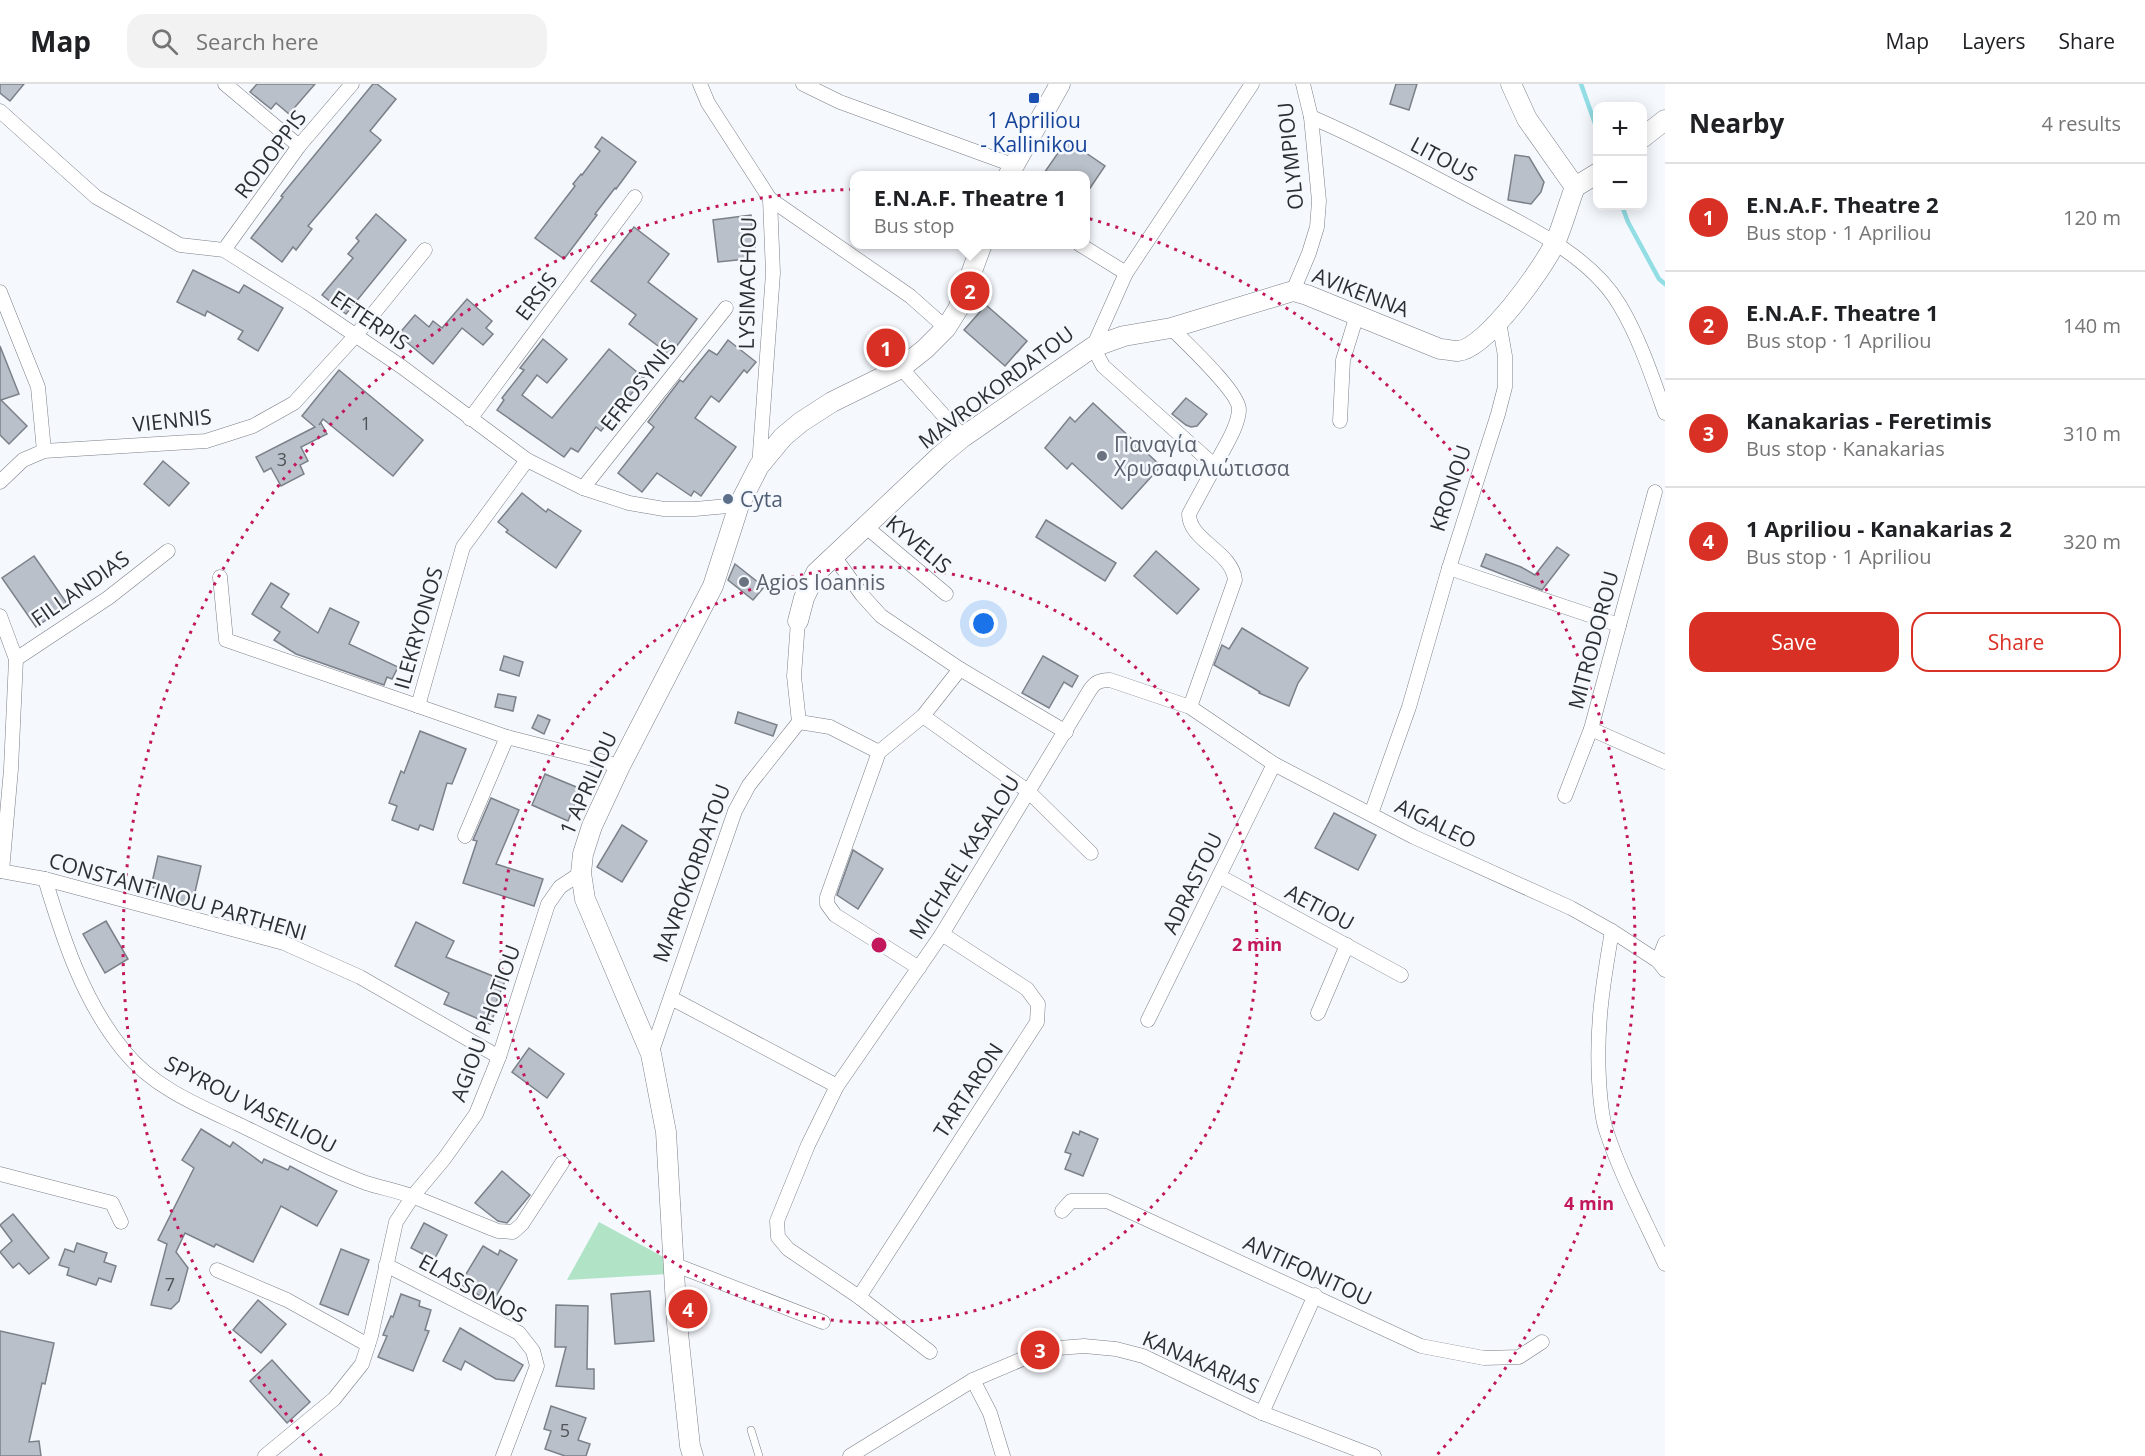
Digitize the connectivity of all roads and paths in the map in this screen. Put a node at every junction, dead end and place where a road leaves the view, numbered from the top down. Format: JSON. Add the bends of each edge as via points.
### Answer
{"nodes":[{"id":1,"x":225,"y":84,"type":"edge"},
{"id":2,"x":352,"y":84,"type":"edge"},
{"id":3,"x":700,"y":84,"type":"edge"},
{"id":4,"x":803,"y":84,"type":"edge"},
{"id":5,"x":1060,"y":84,"type":"edge"},
{"id":6,"x":1252,"y":84,"type":"edge"},
{"id":7,"x":1303,"y":84,"type":"edge"},
{"id":8,"x":1511,"y":84,"type":"edge"},
{"id":9,"x":0,"y":111,"type":"edge"},
{"id":10,"x":1311,"y":117,"type":"junction"},
{"id":11,"x":1665,"y":120,"type":"edge"},
{"id":12,"x":1647,"y":134,"type":"edge"},
{"id":13,"x":299,"y":146,"type":"junction"},
{"id":14,"x":1010,"y":170,"type":"edge"},
{"id":15,"x":1593,"y":176,"type":"edge"},
{"id":16,"x":1575,"y":187,"type":"junction"},
{"id":17,"x":636,"y":197,"type":"dead end"},
{"id":18,"x":770,"y":199,"type":"junction"},
{"id":19,"x":1556,"y":242,"type":"junction"},
{"id":20,"x":980,"y":249,"type":"edge"},
{"id":21,"x":1087,"y":249,"type":"edge"},
{"id":22,"x":224,"y":250,"type":"junction"},
{"id":23,"x":425,"y":250,"type":"dead end"},
{"id":24,"x":1126,"y":273,"type":"junction"},
{"id":25,"x":1293,"y":291,"type":"junction"},
{"id":26,"x":0,"y":292,"type":"edge"},
{"id":27,"x":726,"y":308,"type":"dead end"},
{"id":28,"x":1357,"y":315,"type":"junction"},
{"id":29,"x":1499,"y":321,"type":"junction"},
{"id":30,"x":946,"y":328,"type":"junction"},
{"id":31,"x":1171,"y":328,"type":"junction"},
{"id":32,"x":356,"y":335,"type":"junction"},
{"id":33,"x":1093,"y":347,"type":"junction"},
{"id":34,"x":901,"y":368,"type":"junction"},
{"id":35,"x":1665,"y":413,"type":"edge"},
{"id":36,"x":470,"y":419,"type":"junction"},
{"id":37,"x":1340,"y":421,"type":"dead end"},
{"id":38,"x":963,"y":436,"type":"junction"},
{"id":39,"x":44,"y":451,"type":"junction"},
{"id":40,"x":527,"y":460,"type":"junction"},
{"id":41,"x":759,"y":466,"type":"junction"},
{"id":42,"x":1215,"y":466,"type":"junction"},
{"id":43,"x":0,"y":482,"type":"edge"},
{"id":44,"x":583,"y":488,"type":"junction"},
{"id":45,"x":1655,"y":492,"type":"dead end"},
{"id":46,"x":739,"y":505,"type":"junction"},
{"id":47,"x":865,"y":526,"type":"junction"},
{"id":48,"x":168,"y":551,"type":"dead end"},
{"id":49,"x":833,"y":555,"type":"junction"},
{"id":50,"x":1449,"y":568,"type":"junction"},
{"id":51,"x":220,"y":577,"type":"dead end"},
{"id":52,"x":946,"y":594,"type":"dead end"},
{"id":53,"x":0,"y":616,"type":"edge"},
{"id":54,"x":798,"y":621,"type":"joint"},
{"id":55,"x":1619,"y":625,"type":"junction"},
{"id":56,"x":16,"y":659,"type":"junction"},
{"id":57,"x":960,"y":669,"type":"junction"},
{"id":58,"x":418,"y":706,"type":"junction"},
{"id":59,"x":1191,"y":707,"type":"junction"},
{"id":60,"x":922,"y":716,"type":"junction"},
{"id":61,"x":799,"y":722,"type":"junction"},
{"id":62,"x":1591,"y":729,"type":"junction"},
{"id":63,"x":1066,"y":732,"type":"junction"},
{"id":64,"x":507,"y":737,"type":"junction"},
{"id":65,"x":879,"y":752,"type":"junction"},
{"id":66,"x":1665,"y":762,"type":"edge"},
{"id":67,"x":1274,"y":764,"type":"junction"},
{"id":68,"x":620,"y":766,"type":"junction"},
{"id":69,"x":5,"y":768,"type":"edge"},
{"id":70,"x":1029,"y":792,"type":"junction"},
{"id":71,"x":1565,"y":796,"type":"dead end"},
{"id":72,"x":1371,"y":814,"type":"junction"},
{"id":73,"x":465,"y":836,"type":"dead end"},
{"id":74,"x":1090,"y":853,"type":"dead end"},
{"id":75,"x":1,"y":871,"type":"edge"},
{"id":76,"x":581,"y":873,"type":"junction"},
{"id":77,"x":1219,"y":876,"type":"junction"},
{"id":78,"x":45,"y":879,"type":"junction"},
{"id":79,"x":1612,"y":930,"type":"junction"},
{"id":80,"x":942,"y":934,"type":"junction"},
{"id":81,"x":1665,"y":943,"type":"edge"},
{"id":82,"x":1347,"y":945,"type":"junction"},
{"id":83,"x":1661,"y":966,"type":"edge"},
{"id":84,"x":919,"y":968,"type":"junction"},
{"id":85,"x":1401,"y":975,"type":"dead end"},
{"id":86,"x":671,"y":998,"type":"junction"},
{"id":87,"x":1318,"y":1013,"type":"dead end"},
{"id":88,"x":1148,"y":1020,"type":"dead end"},
{"id":89,"x":651,"y":1054,"type":"junction"},
{"id":90,"x":499,"y":1057,"type":"junction"},
{"id":91,"x":837,"y":1086,"type":"junction"},
{"id":92,"x":562,"y":1163,"type":"dead end"},
{"id":93,"x":0,"y":1174,"type":"edge"},
{"id":94,"x":412,"y":1197,"type":"junction"},
{"id":95,"x":1062,"y":1211,"type":"dead end"},
{"id":96,"x":121,"y":1222,"type":"dead end"},
{"id":97,"x":673,"y":1264,"type":"junction"},
{"id":98,"x":1665,"y":1264,"type":"edge"},
{"id":99,"x":386,"y":1265,"type":"junction"},
{"id":100,"x":217,"y":1270,"type":"dead end"},
{"id":101,"x":1315,"y":1295,"type":"junction"},
{"id":102,"x":859,"y":1297,"type":"junction"},
{"id":103,"x":823,"y":1322,"type":"dead end"},
{"id":104,"x":1542,"y":1342,"type":"dead end"},
{"id":105,"x":368,"y":1345,"type":"junction"},
{"id":106,"x":930,"y":1352,"type":"dead end"},
{"id":107,"x":973,"y":1380,"type":"junction"},
{"id":108,"x":1263,"y":1413,"type":"junction"},
{"id":109,"x":751,"y":1430,"type":"dead end"},
{"id":110,"x":265,"y":1456,"type":"edge"},
{"id":111,"x":503,"y":1456,"type":"edge"},
{"id":112,"x":693,"y":1456,"type":"edge"},
{"id":113,"x":759,"y":1456,"type":"edge"},
{"id":114,"x":850,"y":1456,"type":"edge"},
{"id":115,"x":1003,"y":1456,"type":"edge"},
{"id":116,"x":1374,"y":1456,"type":"edge"}],
"edges":[{"from":1,"to":13,"type":"street"},
{"from":2,"to":13,"type":"street","name":"RODOPPIS"},
{"from":3,"to":18,"type":"street","name":"LYSIMACHOU","via":[[708,103]]},
{"from":4,"to":14,"type":"street"},
{"from":5,"to":14,"type":"main road"},
{"from":6,"to":24,"type":"street","name":"MAVROKORDATOU"},
{"from":7,"to":10,"type":"street","name":"OLYMPIOU"},
{"from":8,"to":16,"type":"main road","via":[[1527,119]]},
{"from":9,"to":22,"type":"street","name":"EFTERPIS","via":[[96,197],[180,245]]},
{"from":10,"to":19,"type":"street","name":"LITOUS","via":[[1370,143]]},
{"from":10,"to":25,"type":"street","name":"OLYMPIOU","via":[[1319,201],[1317,227]]},
{"from":11,"to":12,"type":"main road"},
{"from":13,"to":22,"type":"street","name":"RODOPPIS"},
{"from":15,"to":16,"type":"main road"},
{"from":16,"to":19,"type":"main road"},
{"from":17,"to":36,"type":"street","name":"ERSIS"},
{"from":18,"to":30,"type":"street","via":[[902,290]]},
{"from":18,"to":41,"type":"street","name":"LYSIMACHOU","via":[[773,273]]},
{"from":19,"to":29,"type":"main road","via":[[1526,289]]},
{"from":19,"to":35,"type":"street","name":"LITOUS","via":[[1598,278],[1619,303],[1646,359]]},
{"from":20,"to":30,"type":"main road","name":"1 APRILIOU","via":[[958,309]]},
{"from":21,"to":24,"type":"street"},
{"from":22,"to":32,"type":"street","name":"EFTERPIS"},
{"from":23,"to":32,"type":"street","name":"VIENNIS"},
{"from":24,"to":33,"type":"street","name":"MAVROKORDATOU"},
{"from":25,"to":28,"type":"main road","name":"AVIKENNA"},
{"from":25,"to":31,"type":"main road","name":"AVIKENNA"},
{"from":26,"to":39,"type":"street","via":[[38,387]]},
{"from":27,"to":44,"type":"street","name":"EFROSYNIS"},
{"from":28,"to":29,"type":"main road","name":"AVIKENNA","via":[[1440,349],[1459,351],[1474,344]]},
{"from":28,"to":37,"type":"street","via":[[1343,360]]},
{"from":29,"to":50,"type":"street","name":"KRONOU","via":[[1505,387]]},
{"from":30,"to":34,"type":"main road","name":"1 APRILIOU"},
{"from":31,"to":33,"type":"main road","name":"AVIKENNA","via":[[1124,336]]},
{"from":31,"to":42,"type":"street","via":[[1232,392],[1239,406],[1238,418]]},
{"from":32,"to":36,"type":"street","name":"EFTERPIS"},
{"from":32,"to":39,"type":"street","name":"VIENNIS","via":[[294,403],[254,426],[206,441]]},
{"from":33,"to":38,"type":"main road","name":"MAVROKORDATOU"},
{"from":33,"to":42,"type":"street","via":[[1103,366]]},
{"from":34,"to":38,"type":"street"},
{"from":34,"to":41,"type":"main road","name":"1 APRILIOU","via":[[801,422]]},
{"from":36,"to":40,"type":"street","name":"EFTERPIS"},
{"from":38,"to":47,"type":"main road","name":"MAVROKORDATOU"},
{"from":39,"to":43,"type":"street","name":"VIENNIS","via":[[23,460]]},
{"from":40,"to":44,"type":"street","name":"EFTERPIS"},
{"from":40,"to":58,"type":"street","name":"ILEKRYONOS","via":[[463,546]]},
{"from":41,"to":46,"type":"main road","name":"1 APRILIOU"},
{"from":42,"to":59,"type":"street","via":[[1189,520],[1230,564],[1235,580]]},
{"from":44,"to":46,"type":"street","name":"EFTERPIS","via":[[628,503],[664,509]]},
{"from":45,"to":55,"type":"street","name":"MITRODOROU"},
{"from":46,"to":68,"type":"main road","name":"1 APRILIOU","via":[[713,586]]},
{"from":47,"to":49,"type":"main road","name":"MAVROKORDATOU"},
{"from":47,"to":52,"type":"street","name":"KYVELIS"},
{"from":48,"to":56,"type":"street","name":"FILLANDIAS","via":[[108,598]]},
{"from":49,"to":54,"type":"main road","name":"MAVROKORDATOU","via":[[816,573]]},
{"from":49,"to":57,"type":"street","via":[[881,616]]},
{"from":50,"to":55,"type":"street"},
{"from":50,"to":72,"type":"street","name":"KRONOU","via":[[1409,707]]},
{"from":51,"to":58,"type":"street","name":"ILEKRYONOS","via":[[226,640]]},
{"from":53,"to":56,"type":"street"},
{"from":54,"to":61,"type":"street","name":"MAVROKORDATOU","via":[[794,676]]},
{"from":55,"to":62,"type":"street","name":"MITRODOROU"},
{"from":56,"to":69,"type":"street"},
{"from":57,"to":60,"type":"street"},
{"from":57,"to":63,"type":"street"},
{"from":58,"to":64,"type":"street"},
{"from":59,"to":63,"type":"street","name":"MICHAEL KASALOU","via":[[1110,680],[1099,680]]},
{"from":59,"to":67,"type":"street","name":"AIGALEO"},
{"from":60,"to":65,"type":"street"},
{"from":60,"to":70,"type":"street"},
{"from":61,"to":65,"type":"street","via":[[830,727]]},
{"from":61,"to":86,"type":"street","name":"MAVROKORDATOU","via":[[749,785],[735,811]]},
{"from":62,"to":66,"type":"street"},
{"from":62,"to":71,"type":"street","name":"MITRODOROU"},
{"from":63,"to":70,"type":"street","name":"MICHAEL KASALOU"},
{"from":64,"to":68,"type":"street"},
{"from":64,"to":73,"type":"street"},
{"from":65,"to":84,"type":"street","via":[[827,904],[835,915]]},
{"from":67,"to":72,"type":"street","name":"AIGALEO"},
{"from":67,"to":77,"type":"street","name":"ADRASTOU"},
{"from":68,"to":76,"type":"main road","name":"1 APRILIOU","via":[[592,826]]},
{"from":69,"to":75,"type":"street"},
{"from":70,"to":74,"type":"street"},
{"from":70,"to":80,"type":"street","name":"MICHAEL KASALOU"},
{"from":72,"to":79,"type":"street","name":"AIGALEO"},
{"from":75,"to":78,"type":"street","name":"CONSTANTINOU PARTHENI"},
{"from":76,"to":89,"type":"main road","name":"1 APRILIOU","via":[[585,899]]},
{"from":76,"to":90,"type":"street","name":"AGIOU PHOTIOU","via":[[560,887],[548,904]]},
{"from":77,"to":82,"type":"street","name":"AETIOU"},
{"from":77,"to":88,"type":"street","name":"ADRASTOU"},
{"from":78,"to":90,"type":"street","name":"CONSTANTINOU PARTHENI","via":[[284,943],[360,976]]},
{"from":78,"to":94,"type":"street","name":"SPYROU VASEILIOU","via":[[79,978],[123,1051],[146,1074],[180,1097],[328,1167]]},
{"from":79,"to":83,"type":"street","name":"AIGALEO"},
{"from":79,"to":98,"type":"street","via":[[1600,998],[1598,1050],[1605,1128]]},
{"from":80,"to":84,"type":"street","name":"MICHAEL KASALOU"},
{"from":80,"to":102,"type":"street","name":"TARTARON","via":[[1027,989],[1038,1004],[1037,1022]]},
{"from":81,"to":83,"type":"street"},
{"from":82,"to":85,"type":"street","name":"AETIOU"},
{"from":82,"to":87,"type":"street"},
{"from":84,"to":91,"type":"street","name":"MICHAEL KASALOU"},
{"from":86,"to":89,"type":"street","name":"MAVROKORDATOU"},
{"from":86,"to":91,"type":"street"},
{"from":89,"to":97,"type":"main road","name":"1 APRILIOU","via":[[666,1132]]},
{"from":90,"to":94,"type":"street","name":"AGIOU PHOTIOU","via":[[476,1114]]},
{"from":91,"to":102,"type":"street","name":"MICHAEL KASALOU","via":[[777,1221],[778,1237],[788,1249]]},
{"from":92,"to":94,"type":"street","name":"SPYROU VASEILIOU","via":[[513,1232],[498,1232]]},
{"from":93,"to":96,"type":"street","via":[[112,1203]]},
{"from":94,"to":99,"type":"street","name":"AGIOU PHOTIOU","via":[[396,1222]]},
{"from":95,"to":101,"type":"street","name":"ANTIFONITOU","via":[[1071,1201],[1107,1201]]},
{"from":97,"to":103,"type":"street"},
{"from":97,"to":112,"type":"main road","name":"1 APRILIOU"},
{"from":99,"to":105,"type":"street","name":"AGIOU PHOTIOU"},
{"from":99,"to":111,"type":"street","name":"ELASSONOS","via":[[519,1333],[533,1352],[537,1366]]},
{"from":100,"to":105,"type":"street","via":[[287,1300]]},
{"from":101,"to":104,"type":"street","name":"ANTIFONITOU","via":[[1422,1346],[1484,1358],[1519,1357]]},
{"from":101,"to":108,"type":"street"},
{"from":102,"to":106,"type":"street"},
{"from":105,"to":110,"type":"street","name":"AGIOU PHOTIOU","via":[[362,1364],[334,1399]]},
{"from":107,"to":108,"type":"street","name":"KANAKARIAS","via":[[1046,1349],[1116,1349],[1143,1356]]},
{"from":107,"to":114,"type":"street","name":"KANAKARIAS"},
{"from":107,"to":115,"type":"street","via":[[990,1413]]},
{"from":108,"to":116,"type":"street","name":"KANAKARIAS"},
{"from":109,"to":113,"type":"lane"}]}
